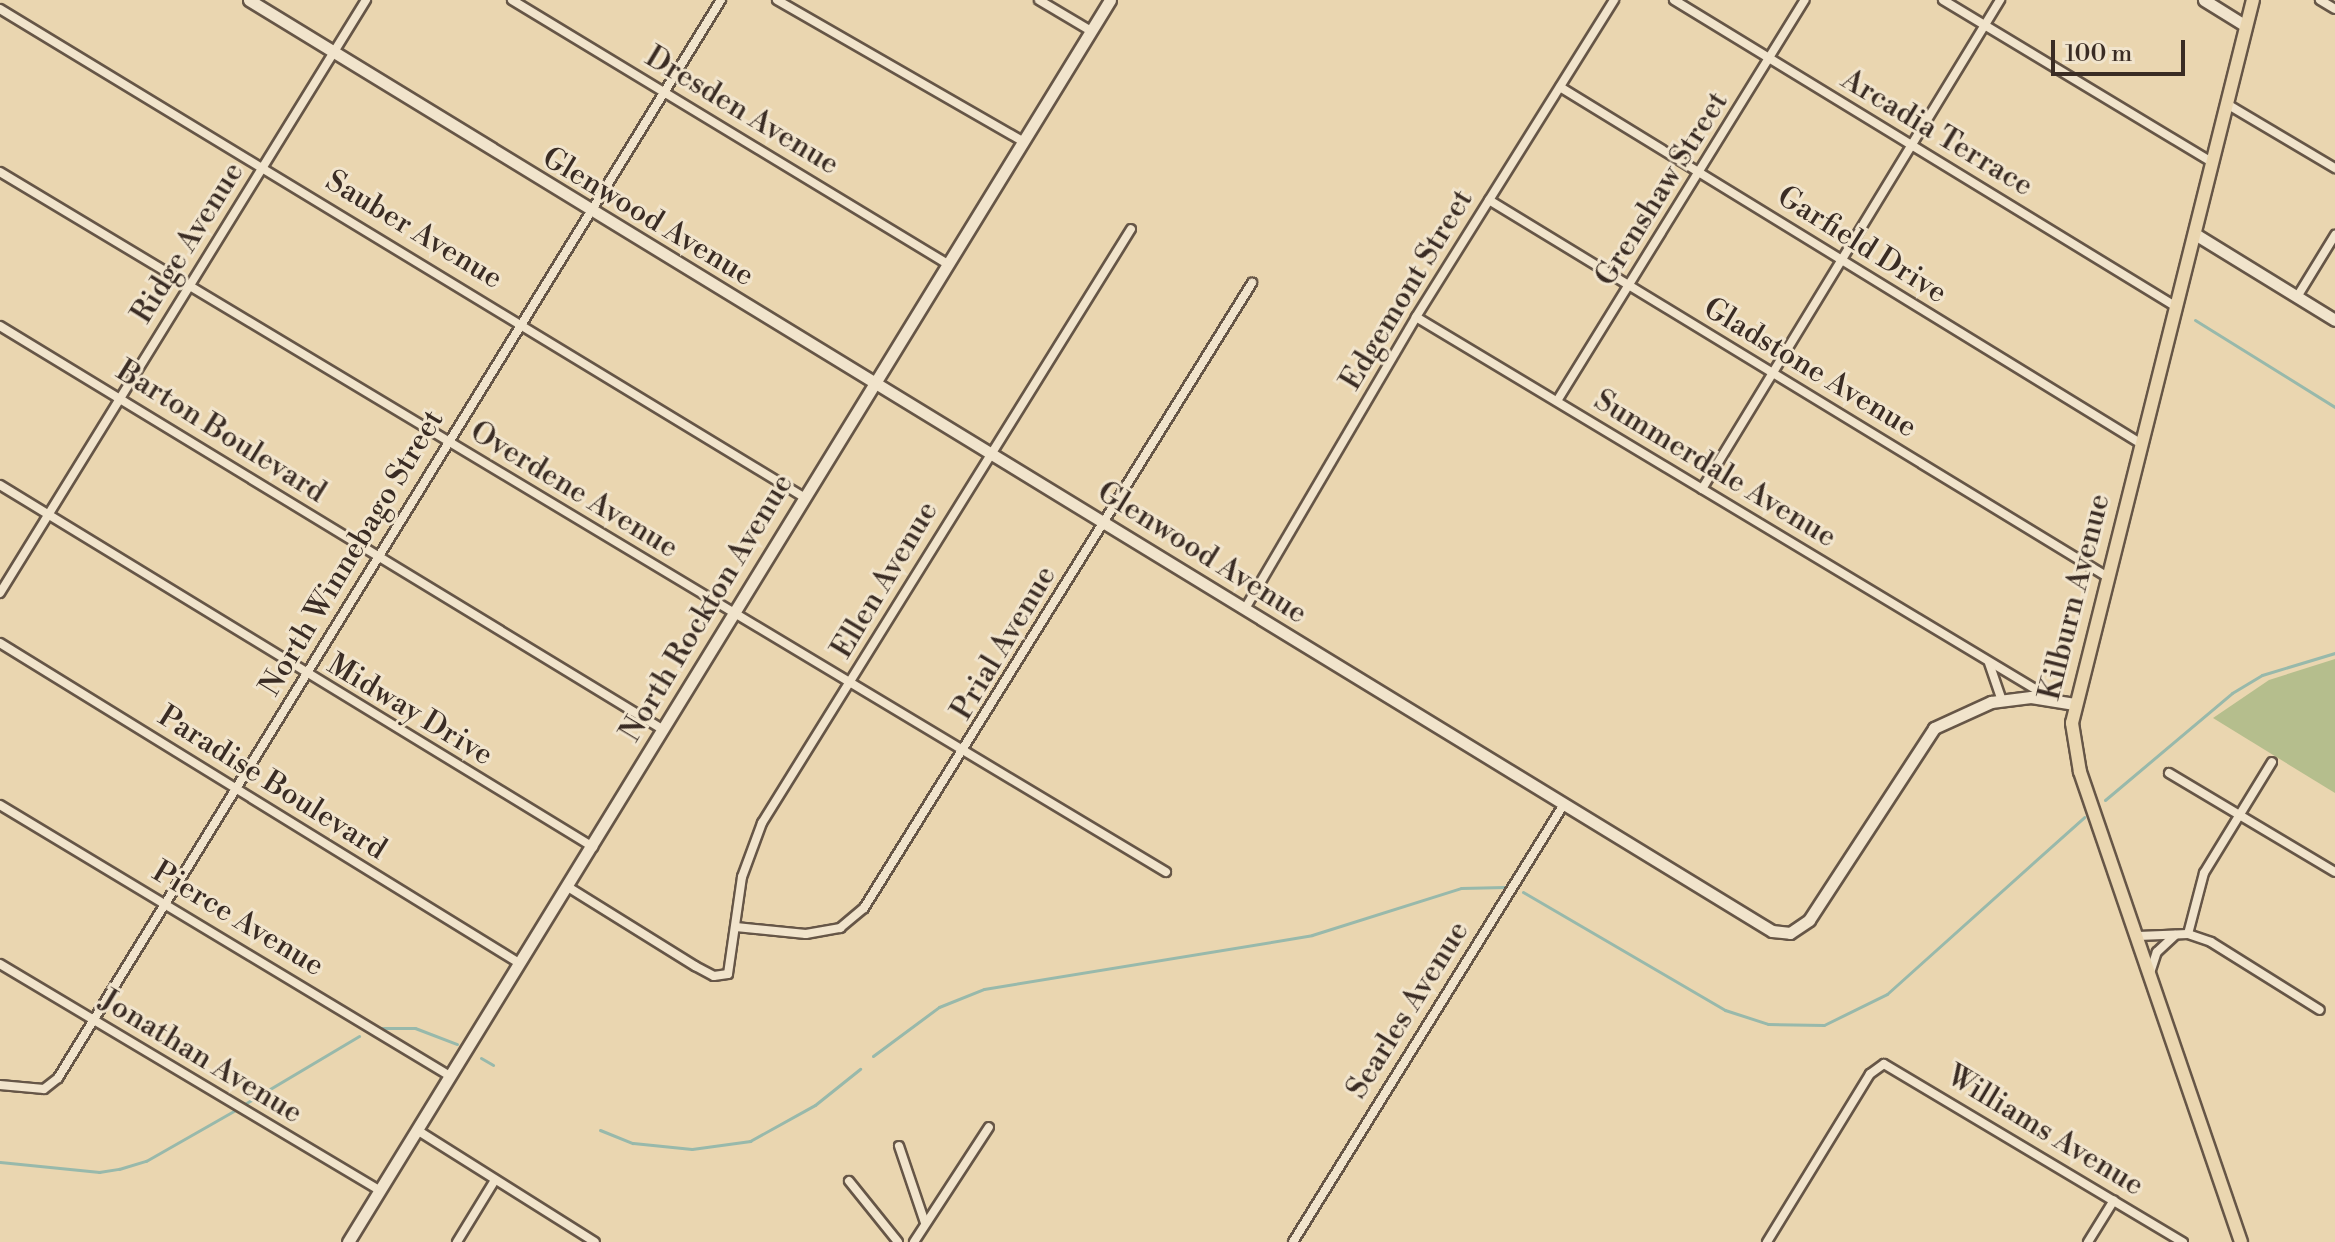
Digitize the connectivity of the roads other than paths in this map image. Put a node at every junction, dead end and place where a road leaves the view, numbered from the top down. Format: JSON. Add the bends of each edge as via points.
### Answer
{"nodes":[{"id":1,"x":249,"y":0,"type":"edge"},
{"id":2,"x":366,"y":0,"type":"edge"},
{"id":3,"x":512,"y":0,"type":"edge"},
{"id":4,"x":721,"y":0,"type":"edge"},
{"id":5,"x":777,"y":0,"type":"edge"},
{"id":6,"x":1039,"y":0,"type":"edge"},
{"id":7,"x":1110,"y":0,"type":"edge"},
{"id":8,"x":1614,"y":0,"type":"edge"},
{"id":9,"x":1674,"y":0,"type":"edge"},
{"id":10,"x":1805,"y":0,"type":"edge"},
{"id":11,"x":1943,"y":0,"type":"edge"},
{"id":12,"x":2000,"y":0,"type":"edge"},
{"id":13,"x":2204,"y":0,"type":"edge"},
{"id":14,"x":2253,"y":0,"type":"edge"},
{"id":15,"x":2320,"y":0,"type":"edge"},
{"id":16,"x":0,"y":9,"type":"edge"},
{"id":17,"x":2335,"y":9,"type":"edge"},
{"id":18,"x":1985,"y":25,"type":"junction"},
{"id":19,"x":2246,"y":26,"type":"junction"},
{"id":20,"x":1091,"y":31,"type":"junction"},
{"id":21,"x":335,"y":50,"type":"junction"},
{"id":22,"x":1769,"y":60,"type":"junction"},
{"id":23,"x":1560,"y":87,"type":"junction"},
{"id":24,"x":664,"y":91,"type":"junction"},
{"id":25,"x":2227,"y":104,"type":"junction"},
{"id":26,"x":1022,"y":141,"type":"junction"},
{"id":27,"x":1911,"y":145,"type":"junction"},
{"id":28,"x":2212,"y":162,"type":"junction"},
{"id":29,"x":263,"y":167,"type":"junction"},
{"id":30,"x":2335,"y":168,"type":"edge"},
{"id":31,"x":0,"y":172,"type":"edge"},
{"id":32,"x":1701,"y":174,"type":"junction"},
{"id":33,"x":1489,"y":200,"type":"junction"},
{"id":34,"x":588,"y":211,"type":"junction"},
{"id":35,"x":1131,"y":229,"type":"dead end"},
{"id":36,"x":2195,"y":234,"type":"junction"},
{"id":37,"x":2335,"y":235,"type":"edge"},
{"id":38,"x":1842,"y":260,"type":"junction"},
{"id":39,"x":946,"y":263,"type":"junction"},
{"id":40,"x":1252,"y":283,"type":"dead end"},
{"id":41,"x":190,"y":285,"type":"junction"},
{"id":42,"x":1630,"y":287,"type":"junction"},
{"id":43,"x":2297,"y":297,"type":"junction"},
{"id":44,"x":2175,"y":306,"type":"junction"},
{"id":45,"x":1416,"y":317,"type":"junction"},
{"id":46,"x":2335,"y":320,"type":"edge"},
{"id":47,"x":523,"y":323,"type":"junction"},
{"id":48,"x":0,"y":326,"type":"edge"},
{"id":49,"x":1773,"y":374,"type":"junction"},
{"id":50,"x":875,"y":378,"type":"junction"},
{"id":51,"x":120,"y":399,"type":"junction"},
{"id":52,"x":1557,"y":401,"type":"junction"},
{"id":53,"x":447,"y":441,"type":"junction"},
{"id":54,"x":2140,"y":443,"type":"junction"},
{"id":55,"x":991,"y":451,"type":"junction"},
{"id":56,"x":0,"y":485,"type":"edge"},
{"id":57,"x":1702,"y":489,"type":"junction"},
{"id":58,"x":802,"y":496,"type":"junction"},
{"id":59,"x":48,"y":514,"type":"junction"},
{"id":60,"x":1106,"y":522,"type":"junction"},
{"id":61,"x":378,"y":557,"type":"junction"},
{"id":62,"x":2106,"y":576,"type":"junction"},
{"id":63,"x":0,"y":593,"type":"edge"},
{"id":64,"x":1246,"y":607,"type":"junction"},
{"id":65,"x":732,"y":613,"type":"junction"},
{"id":66,"x":0,"y":643,"type":"edge"},
{"id":67,"x":1989,"y":663,"type":"junction"},
{"id":68,"x":306,"y":676,"type":"junction"},
{"id":69,"x":850,"y":683,"type":"junction"},
{"id":70,"x":2050,"y":698,"type":"junction"},
{"id":71,"x":2002,"y":700,"type":"junction"},
{"id":72,"x":2074,"y":704,"type":"junction"},
{"id":73,"x":662,"y":729,"type":"junction"},
{"id":74,"x":965,"y":752,"type":"junction"},
{"id":75,"x":2272,"y":762,"type":"dead end"},
{"id":76,"x":2169,"y":773,"type":"dead end"},
{"id":77,"x":235,"y":788,"type":"junction"},
{"id":78,"x":1564,"y":804,"type":"junction"},
{"id":79,"x":0,"y":805,"type":"edge"},
{"id":80,"x":2239,"y":814,"type":"junction"},
{"id":81,"x":593,"y":847,"type":"junction"},
{"id":82,"x":1166,"y":872,"type":"dead end"},
{"id":83,"x":2335,"y":872,"type":"edge"},
{"id":84,"x":568,"y":887,"type":"junction"},
{"id":85,"x":166,"y":903,"type":"junction"},
{"id":86,"x":736,"y":927,"type":"junction"},
{"id":87,"x":2175,"y":934,"type":"junction"},
{"id":88,"x":2188,"y":934,"type":"junction"},
{"id":89,"x":2138,"y":936,"type":"junction"},
{"id":90,"x":519,"y":963,"type":"junction"},
{"id":91,"x":0,"y":964,"type":"edge"},
{"id":92,"x":2150,"y":973,"type":"junction"},
{"id":93,"x":2320,"y":1010,"type":"dead end"},
{"id":94,"x":93,"y":1022,"type":"junction"},
{"id":95,"x":450,"y":1076,"type":"junction"},
{"id":96,"x":0,"y":1085,"type":"edge"},
{"id":97,"x":989,"y":1127,"type":"dead end"},
{"id":98,"x":417,"y":1130,"type":"junction"},
{"id":99,"x":899,"y":1146,"type":"dead end"},
{"id":100,"x":495,"y":1180,"type":"junction"},
{"id":101,"x":849,"y":1181,"type":"dead end"},
{"id":102,"x":379,"y":1190,"type":"junction"},
{"id":103,"x":2114,"y":1200,"type":"junction"},
{"id":104,"x":925,"y":1223,"type":"junction"},
{"id":105,"x":2240,"y":1241,"type":"edge"},
{"id":106,"x":348,"y":1242,"type":"edge"},
{"id":107,"x":457,"y":1242,"type":"edge"},
{"id":108,"x":595,"y":1242,"type":"edge"},
{"id":109,"x":898,"y":1242,"type":"edge"},
{"id":110,"x":914,"y":1242,"type":"edge"},
{"id":111,"x":1293,"y":1242,"type":"edge"},
{"id":112,"x":1767,"y":1242,"type":"edge"},
{"id":113,"x":2088,"y":1242,"type":"edge"},
{"id":114,"x":2183,"y":1242,"type":"edge"}],
"edges":[{"from":1,"to":21,"type":"street","name":"Glenwood Avenue"},
{"from":2,"to":21,"type":"street","name":"Ridge Avenue"},
{"from":3,"to":24,"type":"street","name":"Dresden Avenue"},
{"from":4,"to":24,"type":"street","name":"North Winnebago Street"},
{"from":5,"to":26,"type":"street"},
{"from":6,"to":20,"type":"street"},
{"from":7,"to":20,"type":"street","name":"North Rockton Avenue"},
{"from":8,"to":23,"type":"street","name":"Edgemont Street"},
{"from":9,"to":22,"type":"street","name":"Arcadia Terrace"},
{"from":10,"to":22,"type":"street","name":"Grenshaw Street"},
{"from":11,"to":18,"type":"street"},
{"from":12,"to":18,"type":"street"},
{"from":13,"to":19,"type":"street"},
{"from":14,"to":19,"type":"main road","name":"Kilburn Avenue"},
{"from":15,"to":17,"type":"street"},
{"from":16,"to":29,"type":"street","name":"Sauber Avenue"},
{"from":18,"to":27,"type":"street"},
{"from":18,"to":28,"type":"street"},
{"from":19,"to":25,"type":"main road","name":"Kilburn Avenue"},
{"from":20,"to":26,"type":"street","name":"North Rockton Avenue"},
{"from":21,"to":29,"type":"street","name":"Ridge Avenue"},
{"from":21,"to":34,"type":"street","name":"Glenwood Avenue"},
{"from":22,"to":27,"type":"street","name":"Arcadia Terrace"},
{"from":22,"to":32,"type":"street","name":"Grenshaw Street"},
{"from":23,"to":32,"type":"street","name":"Garfield Drive"},
{"from":23,"to":33,"type":"street","name":"Edgemont Street"},
{"from":24,"to":34,"type":"street","name":"North Winnebago Street"},
{"from":24,"to":39,"type":"street","name":"Dresden Avenue"},
{"from":25,"to":28,"type":"main road","name":"Kilburn Avenue"},
{"from":25,"to":30,"type":"street"},
{"from":26,"to":39,"type":"street","name":"North Rockton Avenue"},
{"from":27,"to":38,"type":"street"},
{"from":27,"to":44,"type":"street","name":"Arcadia Terrace"},
{"from":28,"to":36,"type":"main road","name":"Kilburn Avenue"},
{"from":29,"to":41,"type":"street","name":"Ridge Avenue"},
{"from":29,"to":47,"type":"street","name":"Sauber Avenue"},
{"from":31,"to":41,"type":"street","name":"Overdene Avenue"},
{"from":32,"to":38,"type":"street","name":"Garfield Drive"},
{"from":32,"to":42,"type":"street","name":"Grenshaw Street"},
{"from":33,"to":42,"type":"street","name":"Gladstone Avenue"},
{"from":33,"to":45,"type":"street","name":"Edgemont Street"},
{"from":34,"to":47,"type":"street","name":"North Winnebago Street"},
{"from":34,"to":50,"type":"street","name":"Glenwood Avenue"},
{"from":35,"to":55,"type":"street","name":"Ellen Avenue"},
{"from":36,"to":43,"type":"street"},
{"from":36,"to":44,"type":"main road","name":"Kilburn Avenue"},
{"from":37,"to":43,"type":"street"},
{"from":38,"to":49,"type":"street"},
{"from":38,"to":54,"type":"street","name":"Garfield Drive"},
{"from":39,"to":50,"type":"street","name":"North Rockton Avenue"},
{"from":40,"to":60,"type":"street","name":"Prial Avenue"},
{"from":41,"to":51,"type":"street","name":"Ridge Avenue"},
{"from":41,"to":53,"type":"street","name":"Overdene Avenue"},
{"from":42,"to":49,"type":"street","name":"Gladstone Avenue"},
{"from":42,"to":52,"type":"street","name":"Grenshaw Street"},
{"from":43,"to":46,"type":"street"},
{"from":44,"to":54,"type":"main road","name":"Kilburn Avenue"},
{"from":45,"to":52,"type":"street","name":"Summerdale Avenue"},
{"from":45,"to":64,"type":"street","name":"Edgemont Street"},
{"from":47,"to":53,"type":"street","name":"North Winnebago Street"},
{"from":47,"to":58,"type":"street","name":"Sauber Avenue"},
{"from":48,"to":51,"type":"street","name":"Barton Boulevard"},
{"from":49,"to":57,"type":"street"},
{"from":49,"to":62,"type":"street","name":"Gladstone Avenue"},
{"from":50,"to":55,"type":"street","name":"Glenwood Avenue"},
{"from":50,"to":58,"type":"street","name":"North Rockton Avenue"},
{"from":51,"to":59,"type":"street","name":"Ridge Avenue"},
{"from":51,"to":61,"type":"street","name":"Barton Boulevard"},
{"from":52,"to":57,"type":"street","name":"Summerdale Avenue"},
{"from":53,"to":61,"type":"street","name":"North Winnebago Street"},
{"from":53,"to":65,"type":"street","name":"Overdene Avenue"},
{"from":54,"to":62,"type":"main road","name":"Kilburn Avenue"},
{"from":55,"to":60,"type":"street","name":"Glenwood Avenue"},
{"from":55,"to":69,"type":"street","name":"Ellen Avenue"},
{"from":56,"to":59,"type":"street","name":"Midway Drive"},
{"from":57,"to":67,"type":"street","name":"Summerdale Avenue"},
{"from":58,"to":65,"type":"street","name":"North Rockton Avenue"},
{"from":59,"to":63,"type":"street","name":"Ridge Avenue"},
{"from":59,"to":68,"type":"street","name":"Midway Drive"},
{"from":60,"to":64,"type":"street","name":"Glenwood Avenue"},
{"from":60,"to":74,"type":"street","name":"Prial Avenue"},
{"from":61,"to":68,"type":"street","name":"North Winnebago Street"},
{"from":61,"to":73,"type":"street","name":"Barton Boulevard"},
{"from":62,"to":72,"type":"main road","name":"Kilburn Avenue"},
{"from":64,"to":78,"type":"street","name":"Glenwood Avenue"},
{"from":65,"to":69,"type":"street","name":"Overdene Avenue"},
{"from":65,"to":73,"type":"street","name":"North Rockton Avenue"},
{"from":66,"to":77,"type":"street","name":"Paradise Boulevard"},
{"from":67,"to":70,"type":"street","name":"Summerdale Avenue"},
{"from":67,"to":71,"type":"street"},
{"from":68,"to":77,"type":"street","name":"North Winnebago Street"},
{"from":68,"to":81,"type":"street","name":"Midway Drive"},
{"from":69,"to":74,"type":"street","name":"Overdene Avenue"},
{"from":69,"to":86,"type":"street","name":"Ellen Avenue","via":[[762,823],[742,877]]},
{"from":70,"to":71,"type":"street","name":"Glenwood Avenue"},
{"from":70,"to":72,"type":"street","name":"Glenwood Avenue"},
{"from":71,"to":78,"type":"street","name":"Glenwood Avenue","via":[[1964,711],[1924,739],[1809,920],[1790,933],[1761,925]]},
{"from":72,"to":89,"type":"main road","name":"Kilburn Avenue","via":[[2076,756]]},
{"from":73,"to":81,"type":"street","name":"North Rockton Avenue"},
{"from":74,"to":82,"type":"street","name":"Overdene Avenue"},
{"from":74,"to":86,"type":"street","name":"Prial Avenue","via":[[864,908],[840,928],[806,934]]},
{"from":75,"to":80,"type":"street"},
{"from":76,"to":80,"type":"street"},
{"from":77,"to":85,"type":"street","name":"North Winnebago Street"},
{"from":77,"to":90,"type":"street","name":"Paradise Boulevard"},
{"from":78,"to":111,"type":"street","name":"Searles Avenue"},
{"from":79,"to":85,"type":"street","name":"Pierce Avenue"},
{"from":80,"to":83,"type":"street"},
{"from":80,"to":88,"type":"street","via":[[2197,887]]},
{"from":81,"to":84,"type":"street","name":"North Rockton Avenue"},
{"from":84,"to":86,"type":"street","name":"Ellen Avenue","via":[[714,976],[728,974]]},
{"from":84,"to":90,"type":"street","name":"North Rockton Avenue"},
{"from":85,"to":94,"type":"street","name":"North Winnebago Street"},
{"from":85,"to":95,"type":"street","name":"Pierce Avenue"},
{"from":87,"to":88,"type":"street"},
{"from":87,"to":89,"type":"street"},
{"from":87,"to":92,"type":"street","via":[[2157,952]]},
{"from":88,"to":93,"type":"street"},
{"from":89,"to":92,"type":"main road","name":"Kilburn Avenue"},
{"from":90,"to":95,"type":"street","name":"North Rockton Avenue"},
{"from":91,"to":94,"type":"street","name":"Jonathan Avenue"},
{"from":92,"to":105,"type":"main road","name":"Kilburn Avenue"},
{"from":94,"to":96,"type":"street","name":"North Winnebago Street","via":[[58,1078],[44,1089]]},
{"from":94,"to":102,"type":"street","name":"Jonathan Avenue"},
{"from":95,"to":98,"type":"street","name":"North Rockton Avenue"},
{"from":97,"to":104,"type":"street"},
{"from":98,"to":100,"type":"street"},
{"from":98,"to":102,"type":"street","name":"North Rockton Avenue"},
{"from":99,"to":104,"type":"street"},
{"from":100,"to":107,"type":"street"},
{"from":100,"to":108,"type":"street"},
{"from":101,"to":109,"type":"street"},
{"from":102,"to":106,"type":"street","name":"North Rockton Avenue"},
{"from":103,"to":112,"type":"street","name":"Williams Avenue","via":[[1881,1065],[1870,1074]]},
{"from":103,"to":113,"type":"street"},
{"from":103,"to":114,"type":"street","name":"Williams Avenue"},
{"from":104,"to":110,"type":"street"}]}
